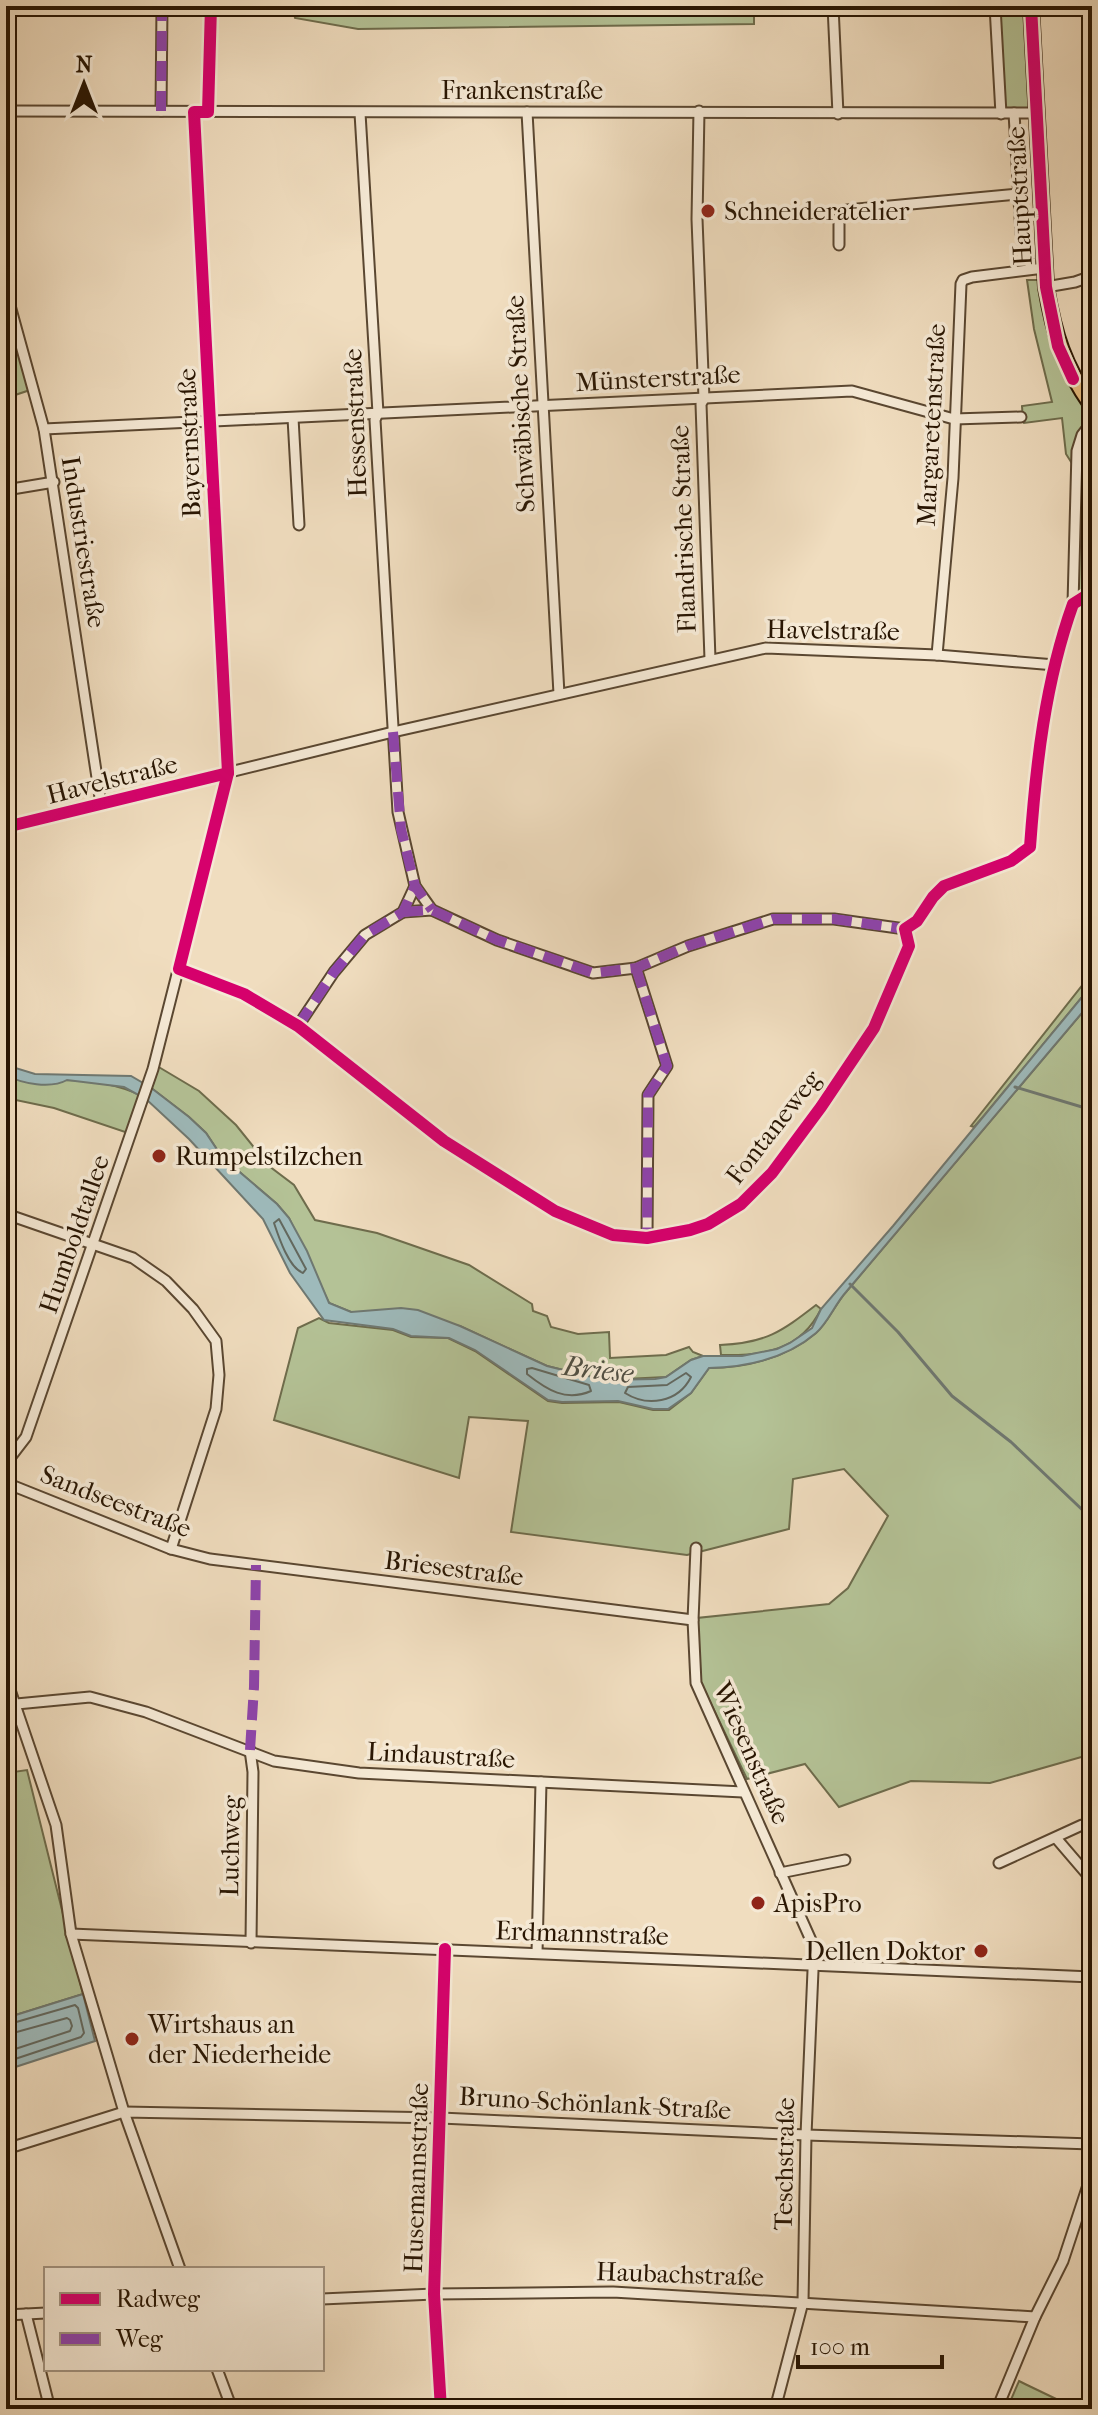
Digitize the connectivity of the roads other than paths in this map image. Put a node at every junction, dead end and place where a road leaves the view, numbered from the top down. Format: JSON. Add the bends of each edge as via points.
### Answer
{"nodes":[{"id":1,"x":162,"y":6,"type":"edge"},
{"id":2,"x":211,"y":6,"type":"edge"},
{"id":3,"x":833,"y":6,"type":"edge"},
{"id":4,"x":995,"y":6,"type":"edge"},
{"id":5,"x":1031,"y":6,"type":"edge"},
{"id":6,"x":6,"y":111,"type":"edge"},
{"id":7,"x":161,"y":111,"type":"junction"},
{"id":8,"x":699,"y":111,"type":"junction"},
{"id":9,"x":194,"y":112,"type":"junction"},
{"id":10,"x":208,"y":112,"type":"junction"},
{"id":11,"x":527,"y":112,"type":"junction"},
{"id":12,"x":360,"y":113,"type":"junction"},
{"id":13,"x":1014,"y":113,"type":"junction"},
{"id":14,"x":1037,"y":113,"type":"junction"},
{"id":15,"x":838,"y":114,"type":"junction"},
{"id":16,"x":1001,"y":114,"type":"junction"},
{"id":17,"x":1019,"y":194,"type":"junction"},
{"id":18,"x":839,"y":245,"type":"dead end"},
{"id":19,"x":1038,"y":268,"type":"junction"},
{"id":20,"x":1092,"y":276,"type":"edge"},
{"id":21,"x":1046,"y":287,"type":"junction"},
{"id":22,"x":6,"y":291,"type":"edge"},
{"id":23,"x":704,"y":399,"type":"junction"},
{"id":24,"x":541,"y":406,"type":"junction"},
{"id":25,"x":1092,"y":406,"type":"edge"},
{"id":26,"x":378,"y":413,"type":"junction"},
{"id":27,"x":1021,"y":417,"type":"dead end"},
{"id":28,"x":293,"y":418,"type":"junction"},
{"id":29,"x":954,"y":419,"type":"junction"},
{"id":30,"x":212,"y":422,"type":"junction"},
{"id":31,"x":1092,"y":422,"type":"edge"},
{"id":32,"x":44,"y":429,"type":"junction"},
{"id":33,"x":54,"y":482,"type":"junction"},
{"id":34,"x":6,"y":490,"type":"edge"},
{"id":35,"x":299,"y":525,"type":"dead end"},
{"id":36,"x":1092,"y":592,"type":"edge"},
{"id":37,"x":1073,"y":604,"type":"junction"},
{"id":38,"x":937,"y":655,"type":"junction"},
{"id":39,"x":710,"y":659,"type":"junction"},
{"id":40,"x":1055,"y":665,"type":"junction"},
{"id":41,"x":559,"y":694,"type":"junction"},
{"id":42,"x":393,"y":732,"type":"junction"},
{"id":43,"x":228,"y":773,"type":"junction"},
{"id":44,"x":101,"y":804,"type":"junction"},
{"id":45,"x":6,"y":827,"type":"edge"},
{"id":46,"x":415,"y":886,"type":"junction"},
{"id":47,"x":432,"y":910,"type":"junction"},
{"id":48,"x":403,"y":912,"type":"junction"},
{"id":49,"x":905,"y":929,"type":"junction"},
{"id":50,"x":636,"y":968,"type":"junction"},
{"id":51,"x":179,"y":969,"type":"junction"},
{"id":52,"x":298,"y":1026,"type":"junction"},
{"id":53,"x":6,"y":1214,"type":"edge"},
{"id":54,"x":647,"y":1238,"type":"junction"},
{"id":55,"x":95,"y":1243,"type":"junction"},
{"id":56,"x":6,"y":1463,"type":"edge"},
{"id":57,"x":6,"y":1483,"type":"edge"},
{"id":58,"x":696,"y":1548,"type":"dead end"},
{"id":59,"x":171,"y":1549,"type":"junction"},
{"id":60,"x":210,"y":1559,"type":"joint"},
{"id":61,"x":693,"y":1620,"type":"junction"},
{"id":62,"x":6,"y":1678,"type":"edge"},
{"id":63,"x":11,"y":1705,"type":"edge"},
{"id":64,"x":250,"y":1750,"type":"junction"},
{"id":65,"x":541,"y":1782,"type":"junction"},
{"id":66,"x":743,"y":1792,"type":"junction"},
{"id":67,"x":1082,"y":1825,"type":"dead end"},
{"id":68,"x":1056,"y":1838,"type":"junction"},
{"id":69,"x":845,"y":1860,"type":"dead end"},
{"id":70,"x":999,"y":1863,"type":"dead end"},
{"id":71,"x":780,"y":1873,"type":"junction"},
{"id":72,"x":1092,"y":1880,"type":"edge"},
{"id":73,"x":71,"y":1934,"type":"junction"},
{"id":74,"x":251,"y":1943,"type":"junction"},
{"id":75,"x":445,"y":1949,"type":"junction"},
{"id":76,"x":537,"y":1953,"type":"junction"},
{"id":77,"x":813,"y":1965,"type":"junction"},
{"id":78,"x":1092,"y":1977,"type":"edge"},
{"id":79,"x":124,"y":2112,"type":"junction"},
{"id":80,"x":441,"y":2118,"type":"junction"},
{"id":81,"x":806,"y":2135,"type":"junction"},
{"id":82,"x":1092,"y":2144,"type":"edge"},
{"id":83,"x":6,"y":2149,"type":"edge"},
{"id":84,"x":1092,"y":2173,"type":"edge"},
{"id":85,"x":179,"y":2267,"type":"edge"},
{"id":86,"x":434,"y":2294,"type":"junction"},
{"id":87,"x":324,"y":2299,"type":"edge"},
{"id":88,"x":803,"y":2302,"type":"junction"},
{"id":89,"x":44,"y":2313,"type":"edge"},
{"id":90,"x":26,"y":2314,"type":"junction"},
{"id":91,"x":6,"y":2315,"type":"edge"},
{"id":92,"x":1035,"y":2317,"type":"junction"},
{"id":93,"x":218,"y":2371,"type":"edge"},
{"id":94,"x":50,"y":2409,"type":"edge"},
{"id":95,"x":232,"y":2409,"type":"edge"},
{"id":96,"x":441,"y":2409,"type":"edge"},
{"id":97,"x":775,"y":2409,"type":"edge"},
{"id":98,"x":997,"y":2409,"type":"edge"}],
"edges":[{"from":1,"to":7,"type":"street"},
{"from":2,"to":10,"type":"street"},
{"from":3,"to":15,"type":"street"},
{"from":4,"to":16,"type":"street","name":"Hauptstraße"},
{"from":5,"to":14,"type":"main road","name":"Hauptstraße"},
{"from":6,"to":7,"type":"street","name":"Frankenstraße"},
{"from":7,"to":9,"type":"street","name":"Frankenstraße"},
{"from":8,"to":11,"type":"street","name":"Frankenstraße"},
{"from":8,"to":15,"type":"street","name":"Frankenstraße"},
{"from":8,"to":23,"type":"street","name":"Flandrische Straße"},
{"from":9,"to":10,"type":"street","name":"Frankenstraße"},
{"from":9,"to":30,"type":"street","name":"Bayernstraße"},
{"from":10,"to":12,"type":"street","name":"Frankenstraße"},
{"from":11,"to":12,"type":"street","name":"Frankenstraße"},
{"from":11,"to":24,"type":"street","name":"Schwäbische Straße"},
{"from":12,"to":26,"type":"street","name":"Hessenstraße"},
{"from":13,"to":14,"type":"street","name":"Frankenstraße"},
{"from":13,"to":16,"type":"street","name":"Frankenstraße"},
{"from":13,"to":17,"type":"street","name":"Hauptstraße"},
{"from":14,"to":19,"type":"main road","name":"Hauptstraße"},
{"from":15,"to":16,"type":"street","name":"Frankenstraße"},
{"from":17,"to":18,"type":"street","via":[[847,210],[839,217]]},
{"from":17,"to":19,"type":"street","name":"Hauptstraße","via":[[1022,242]]},
{"from":19,"to":21,"type":"main road","name":"Hauptstraße"},
{"from":19,"to":29,"type":"street","name":"Margaretenstraße","via":[[972,277],[961,284]]},
{"from":20,"to":21,"type":"street"},
{"from":21,"to":25,"type":"main road","name":"Hauptstraße","via":[[1064,360]]},
{"from":22,"to":32,"type":"street","name":"Industriestraße"},
{"from":23,"to":24,"type":"street","name":"Münsterstraße"},
{"from":23,"to":29,"type":"street","name":"Münsterstraße","via":[[852,391]]},
{"from":23,"to":39,"type":"street","name":"Flandrische Straße"},
{"from":24,"to":26,"type":"street","name":"Münsterstraße"},
{"from":24,"to":41,"type":"street","name":"Schwäbische Straße"},
{"from":26,"to":28,"type":"street","name":"Münsterstraße"},
{"from":26,"to":42,"type":"street","name":"Hessenstraße"},
{"from":27,"to":29,"type":"street","name":"Münsterstraße"},
{"from":28,"to":30,"type":"street","name":"Münsterstraße"},
{"from":28,"to":35,"type":"street"},
{"from":29,"to":38,"type":"street","name":"Margaretenstraße"},
{"from":30,"to":32,"type":"street","name":"Münsterstraße"},
{"from":30,"to":43,"type":"street","name":"Bayernstraße","via":[[208,430]]},
{"from":31,"to":37,"type":"street","via":[[1077,451]]},
{"from":32,"to":33,"type":"street","name":"Industriestraße"},
{"from":33,"to":34,"type":"street"},
{"from":33,"to":44,"type":"street","name":"Industriestraße"},
{"from":36,"to":37,"type":"street"},
{"from":37,"to":40,"type":"street"},
{"from":38,"to":39,"type":"street","name":"Havelstraße","via":[[766,648]]},
{"from":38,"to":40,"type":"street","name":"Havelstraße"},
{"from":39,"to":41,"type":"street","name":"Havelstraße"},
{"from":40,"to":49,"type":"street","via":[[1040,740],[1030,847],[1011,861],[944,886]]},
{"from":41,"to":42,"type":"street","name":"Havelstraße"},
{"from":42,"to":43,"type":"street","name":"Havelstraße"},
{"from":42,"to":46,"type":"street","name":"Hessenstraße","via":[[398,812]]},
{"from":43,"to":44,"type":"street","name":"Havelstraße"},
{"from":43,"to":51,"type":"street"},
{"from":44,"to":45,"type":"street","name":"Havelstraße"},
{"from":46,"to":47,"type":"street"},
{"from":46,"to":48,"type":"street"},
{"from":47,"to":48,"type":"street"},
{"from":47,"to":50,"type":"street","via":[[497,940],[593,973]]},
{"from":48,"to":52,"type":"street","via":[[365,935]]},
{"from":49,"to":50,"type":"street","via":[[834,919],[773,919]]},
{"from":49,"to":54,"type":"street","name":"Fontaneweg","via":[[909,946],[874,1028],[772,1173],[741,1204],[708,1224]]},
{"from":50,"to":54,"type":"street","via":[[667,1066],[648,1095]]},
{"from":51,"to":52,"type":"street","name":"Fontaneweg","via":[[244,994]]},
{"from":51,"to":55,"type":"street","name":"Humboldtallee","via":[[153,1069]]},
{"from":52,"to":54,"type":"street","name":"Fontaneweg","via":[[480,1166],[574,1221],[613,1235]]},
{"from":53,"to":55,"type":"street"},
{"from":55,"to":56,"type":"street","name":"Humboldtallee","via":[[26,1437]]},
{"from":55,"to":59,"type":"street","via":[[133,1258],[166,1281],[216,1341],[216,1409]]},
{"from":57,"to":59,"type":"street","name":"Sandseestraße"},
{"from":58,"to":61,"type":"street","name":"Wiesenstraße"},
{"from":59,"to":60,"type":"street","name":"Sandseestraße"},
{"from":60,"to":61,"type":"street","name":"Briesestraße"},
{"from":61,"to":66,"type":"street","name":"Wiesenstraße","via":[[696,1683]]},
{"from":62,"to":63,"type":"street"},
{"from":63,"to":64,"type":"street","name":"Lindaustraße","via":[[90,1697]]},
{"from":63,"to":73,"type":"street","via":[[56,1825]]},
{"from":64,"to":65,"type":"street","name":"Lindaustraße","via":[[274,1761],[359,1773]]},
{"from":64,"to":74,"type":"street","name":"Luchweg"},
{"from":65,"to":66,"type":"street","name":"Lindaustraße"},
{"from":65,"to":76,"type":"street"},
{"from":66,"to":71,"type":"street","name":"Wiesenstraße"},
{"from":67,"to":68,"type":"street"},
{"from":68,"to":70,"type":"street"},
{"from":68,"to":72,"type":"street"},
{"from":69,"to":71,"type":"street"},
{"from":71,"to":77,"type":"street","name":"Wiesenstraße","via":[[814,1947]]},
{"from":73,"to":74,"type":"street","name":"Erdmannstraße"},
{"from":73,"to":79,"type":"street"},
{"from":74,"to":75,"type":"street","name":"Erdmannstraße"},
{"from":75,"to":76,"type":"street","name":"Erdmannstraße"},
{"from":75,"to":80,"type":"street","name":"Husemannstraße"},
{"from":76,"to":77,"type":"street","name":"Erdmannstraße"},
{"from":77,"to":78,"type":"street","name":"Erdmannstraße"},
{"from":77,"to":81,"type":"street","name":"Teschstraße"},
{"from":79,"to":80,"type":"street","name":"Bruno-Schönlank-Straße"},
{"from":79,"to":83,"type":"street","name":"Bruno-Schönlank-Straße"},
{"from":79,"to":85,"type":"street"},
{"from":80,"to":81,"type":"street","name":"Bruno-Schönlank-Straße"},
{"from":80,"to":86,"type":"street","name":"Husemannstraße"},
{"from":81,"to":82,"type":"street","name":"Bruno-Schönlank-Straße"},
{"from":81,"to":88,"type":"street","name":"Teschstraße"},
{"from":84,"to":92,"type":"street","via":[[1063,2261]]},
{"from":86,"to":87,"type":"street","name":"Haubachstraße"},
{"from":86,"to":88,"type":"street","name":"Haubachstraße","via":[[613,2292]]},
{"from":86,"to":96,"type":"street","name":"Husemannstraße"},
{"from":88,"to":92,"type":"street","name":"Haubachstraße"},
{"from":88,"to":97,"type":"street","name":"Teschstraße"},
{"from":89,"to":90,"type":"street"},
{"from":90,"to":91,"type":"street"},
{"from":90,"to":94,"type":"street"},
{"from":92,"to":98,"type":"street"},
{"from":93,"to":95,"type":"street"}]}
